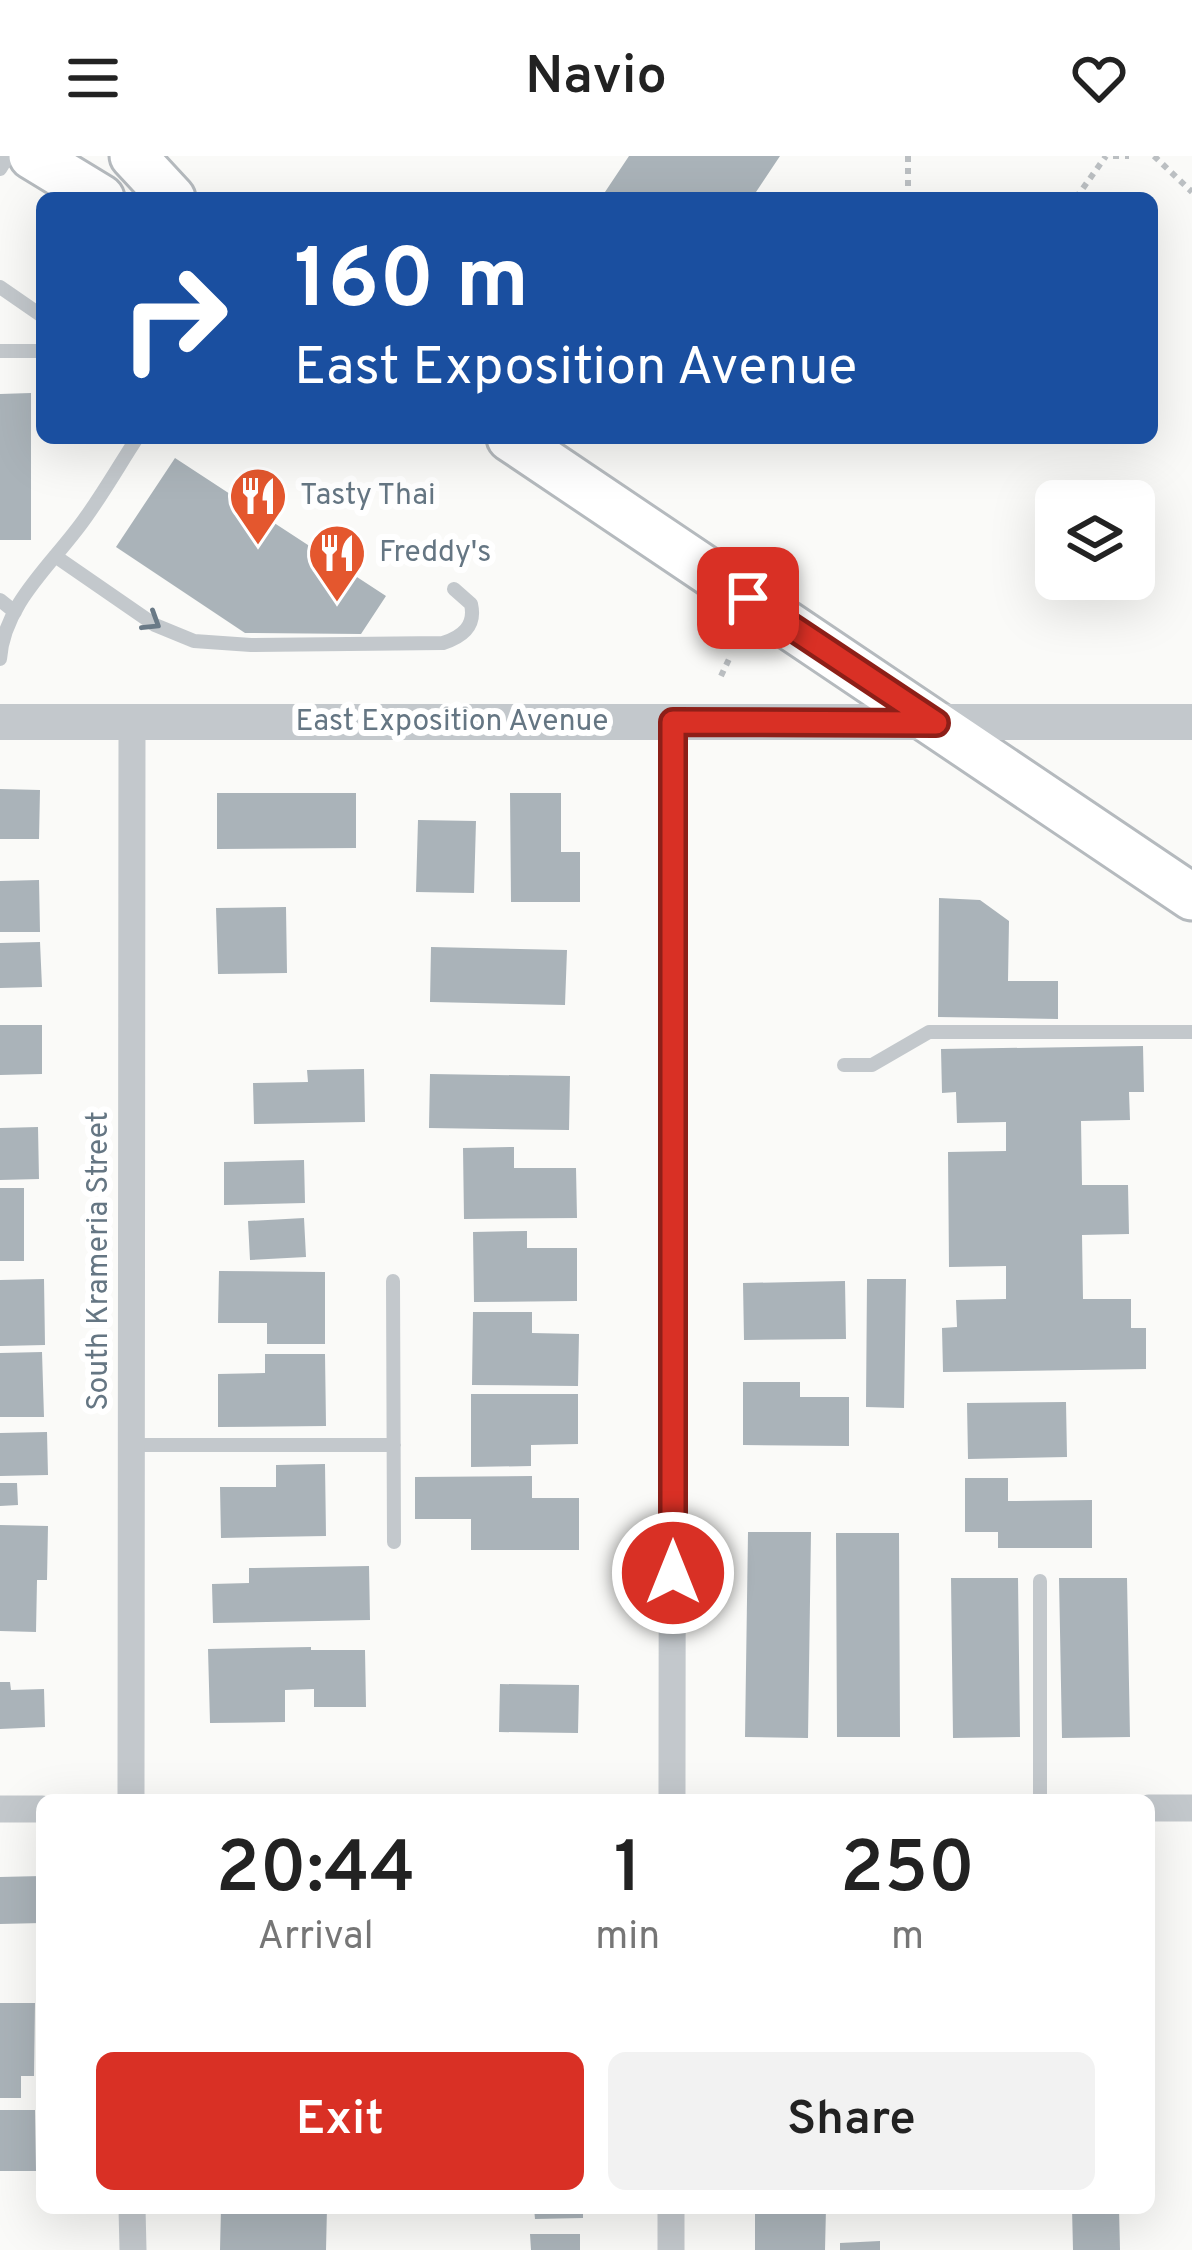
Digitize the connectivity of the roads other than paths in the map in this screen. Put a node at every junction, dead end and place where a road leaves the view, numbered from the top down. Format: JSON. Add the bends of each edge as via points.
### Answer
{"nodes":[{"id":1,"x":8,"y":156,"type":"edge"},
{"id":2,"x":32,"y":156,"type":"edge"},
{"id":3,"x":133,"y":156,"type":"edge"},
{"id":4,"x":0,"y":169,"type":"edge"},
{"id":5,"x":91,"y":192,"type":"edge"},
{"id":6,"x":166,"y":192,"type":"edge"},
{"id":7,"x":0,"y":287,"type":"edge"},
{"id":8,"x":36,"y":312,"type":"edge"},
{"id":9,"x":0,"y":351,"type":"edge"},
{"id":10,"x":36,"y":351,"type":"edge"},
{"id":11,"x":133,"y":444,"type":"edge"},
{"id":12,"x":528,"y":444,"type":"edge"},
{"id":13,"x":55,"y":556,"type":"junction"},
{"id":14,"x":454,"y":590,"type":"dead end"},
{"id":15,"x":0,"y":600,"type":"edge"},
{"id":16,"x":15,"y":612,"type":"junction"},
{"id":17,"x":0,"y":659,"type":"edge"},
{"id":18,"x":0,"y":722,"type":"edge"},
{"id":19,"x":132,"y":722,"type":"junction"},
{"id":20,"x":673,"y":722,"type":"junction"},
{"id":21,"x":1192,"y":722,"type":"edge"},
{"id":22,"x":936,"y":723,"type":"junction"},
{"id":23,"x":1192,"y":897,"type":"edge"},
{"id":24,"x":1192,"y":1032,"type":"edge"},
{"id":25,"x":844,"y":1065,"type":"dead end"},
{"id":26,"x":393,"y":1281,"type":"dead end"},
{"id":27,"x":131,"y":1445,"type":"junction"},
{"id":28,"x":394,"y":1445,"type":"junction"},
{"id":29,"x":394,"y":1543,"type":"dead end"},
{"id":30,"x":1040,"y":1581,"type":"dead end"},
{"id":31,"x":131,"y":1794,"type":"edge"},
{"id":32,"x":672,"y":1794,"type":"edge"},
{"id":33,"x":1040,"y":1794,"type":"edge"},
{"id":34,"x":1155,"y":1808,"type":"edge"},
{"id":35,"x":1192,"y":1808,"type":"edge"},
{"id":36,"x":0,"y":1809,"type":"edge"},
{"id":37,"x":36,"y":1809,"type":"edge"},
{"id":38,"x":133,"y":2214,"type":"edge"},
{"id":39,"x":671,"y":2214,"type":"edge"},
{"id":40,"x":133,"y":2250,"type":"edge"},
{"id":41,"x":671,"y":2250,"type":"edge"}],
"edges":[{"from":1,"to":4,"type":"lane"},
{"from":2,"to":5,"type":"main road"},
{"from":3,"to":6,"type":"main road"},
{"from":7,"to":8,"type":"lane"},
{"from":9,"to":10,"type":"lane"},
{"from":11,"to":13,"type":"lane"},
{"from":12,"to":22,"type":"main road"},
{"from":13,"to":14,"type":"lane","one_way":true,"via":[[166,632],[211,644],[443,644],[472,621],[471,604]]},
{"from":13,"to":16,"type":"lane"},
{"from":15,"to":16,"type":"lane"},
{"from":16,"to":17,"type":"lane"},
{"from":18,"to":19,"type":"street","name":"East Exposition Avenue"},
{"from":19,"to":20,"type":"street","name":"East Exposition Avenue"},
{"from":19,"to":27,"type":"street","name":"South Krameria Street"},
{"from":20,"to":22,"type":"street","name":"East Exposition Avenue"},
{"from":20,"to":32,"type":"street"},
{"from":21,"to":22,"type":"street","name":"East Exposition Avenue"},
{"from":22,"to":23,"type":"main road"},
{"from":24,"to":25,"type":"lane","via":[[929,1032],[872,1065]]},
{"from":26,"to":28,"type":"lane"},
{"from":27,"to":28,"type":"lane"},
{"from":27,"to":31,"type":"street","name":"South Krameria Street"},
{"from":28,"to":29,"type":"lane"},
{"from":30,"to":33,"type":"lane"},
{"from":34,"to":35,"type":"street"},
{"from":36,"to":37,"type":"street"},
{"from":38,"to":40,"type":"street"},
{"from":39,"to":41,"type":"street"}]}
